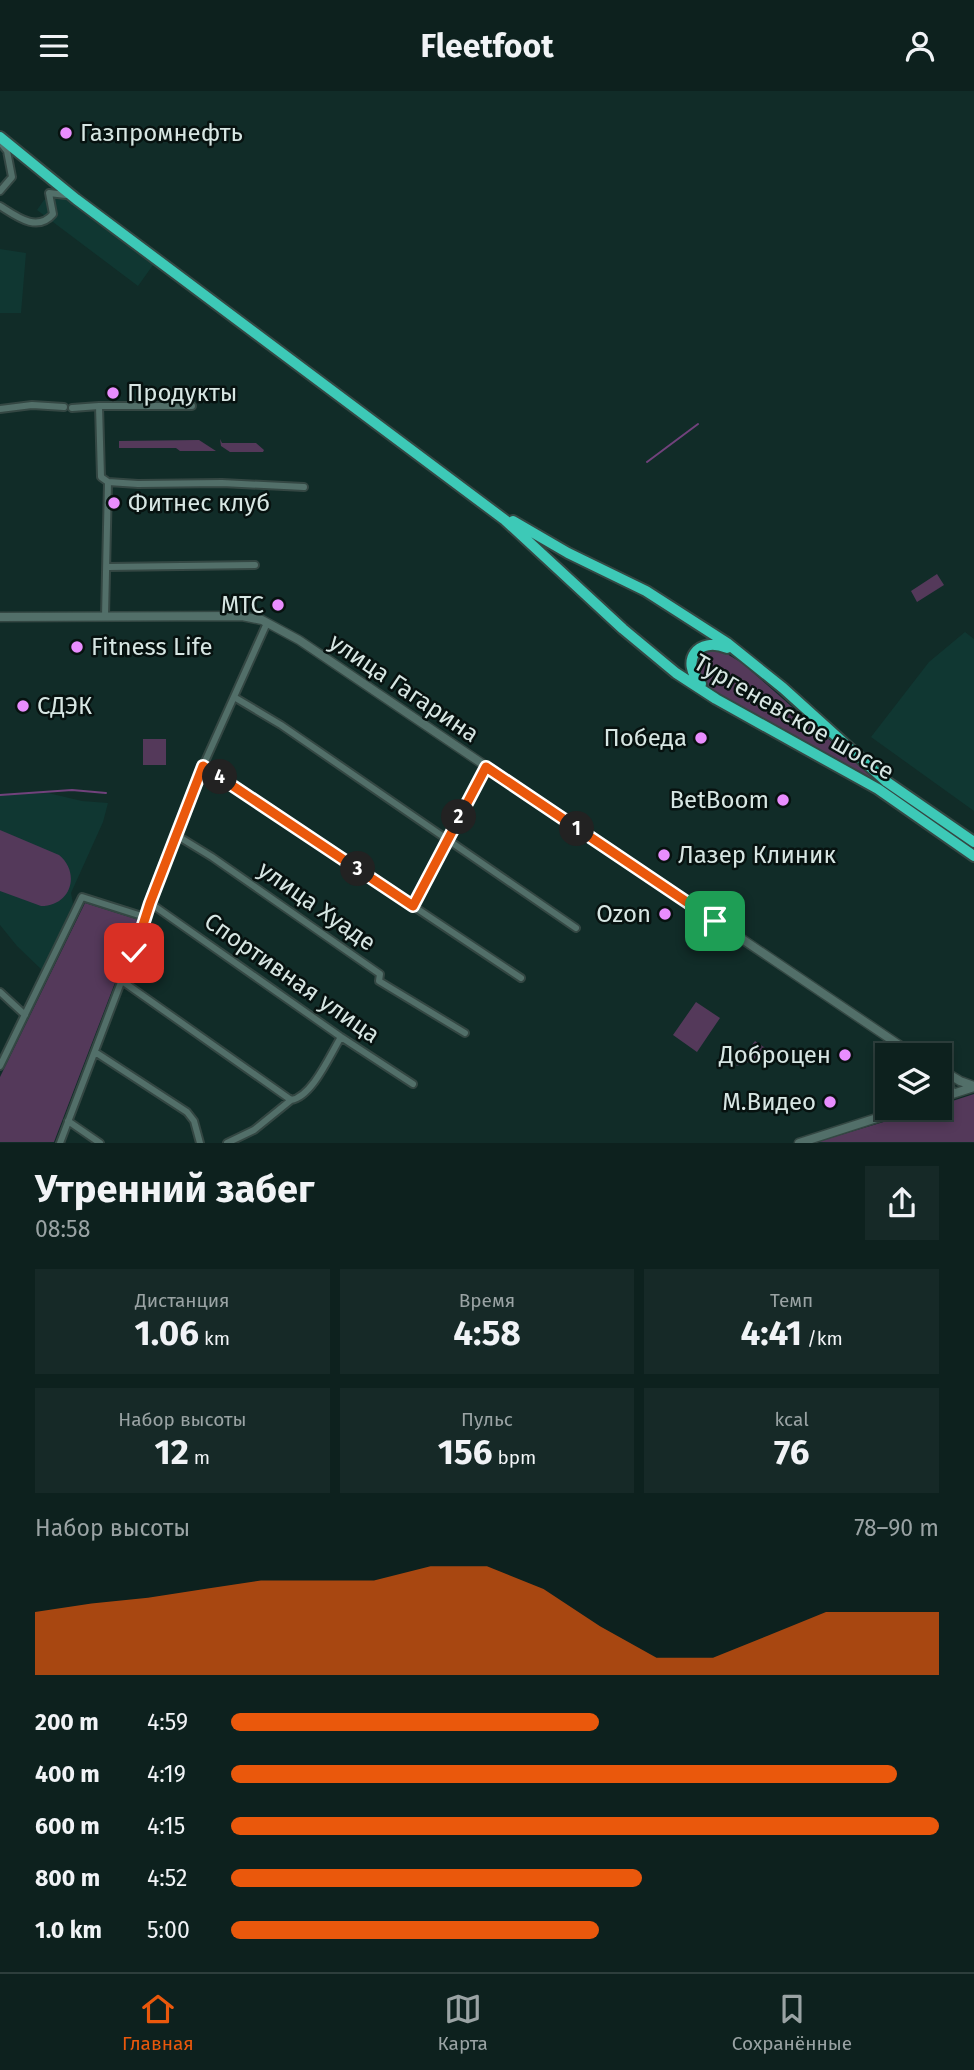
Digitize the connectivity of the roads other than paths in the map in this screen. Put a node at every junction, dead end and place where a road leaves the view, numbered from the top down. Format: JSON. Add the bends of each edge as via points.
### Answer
{"nodes":[{"id":1,"x":0,"y":137,"type":"edge"},
{"id":2,"x":0,"y":191,"type":"edge"},
{"id":3,"x":76,"y":199,"type":"junction"},
{"id":4,"x":0,"y":206,"type":"edge"},
{"id":5,"x":99,"y":406,"type":"junction"},
{"id":6,"x":192,"y":406,"type":"dead end"},
{"id":7,"x":64,"y":407,"type":"dead end"},
{"id":8,"x":72,"y":408,"type":"dead end"},
{"id":9,"x":0,"y":409,"type":"edge"},
{"id":10,"x":108,"y":482,"type":"junction"},
{"id":11,"x":304,"y":487,"type":"dead end"},
{"id":12,"x":506,"y":519,"type":"junction"},
{"id":13,"x":255,"y":565,"type":"dead end"},
{"id":14,"x":108,"y":567,"type":"junction"},
{"id":15,"x":0,"y":617,"type":"edge"},
{"id":16,"x":105,"y":617,"type":"junction"},
{"id":17,"x":267,"y":623,"type":"junction"},
{"id":18,"x":741,"y":655,"type":"junction"},
{"id":19,"x":234,"y":697,"type":"junction"},
{"id":20,"x":716,"y":699,"type":"junction"},
{"id":21,"x":203,"y":766,"type":"junction"},
{"id":22,"x":486,"y":767,"type":"junction"},
{"id":23,"x":176,"y":835,"type":"junction"},
{"id":24,"x":446,"y":840,"type":"junction"},
{"id":25,"x":974,"y":842,"type":"edge"},
{"id":26,"x":974,"y":856,"type":"edge"},
{"id":27,"x":150,"y":903,"type":"junction"},
{"id":28,"x":413,"y":906,"type":"junction"},
{"id":29,"x":145,"y":917,"type":"junction"},
{"id":30,"x":576,"y":928,"type":"dead end"},
{"id":31,"x":522,"y":978,"type":"dead end"},
{"id":32,"x":122,"y":981,"type":"junction"},
{"id":33,"x":0,"y":992,"type":"edge"},
{"id":34,"x":25,"y":1015,"type":"junction"},
{"id":35,"x":466,"y":1033,"type":"dead end"},
{"id":36,"x":341,"y":1037,"type":"junction"},
{"id":37,"x":896,"y":1043,"type":"edge"},
{"id":38,"x":95,"y":1052,"type":"junction"},
{"id":39,"x":0,"y":1066,"type":"edge"},
{"id":40,"x":952,"y":1077,"type":"edge"},
{"id":41,"x":413,"y":1084,"type":"dead end"},
{"id":42,"x":974,"y":1086,"type":"edge"},
{"id":43,"x":952,"y":1094,"type":"edge"},
{"id":44,"x":291,"y":1100,"type":"junction"},
{"id":45,"x":875,"y":1119,"type":"edge"},
{"id":46,"x":68,"y":1121,"type":"junction"},
{"id":47,"x":60,"y":1143,"type":"edge"},
{"id":48,"x":100,"y":1143,"type":"edge"},
{"id":49,"x":201,"y":1143,"type":"edge"},
{"id":50,"x":227,"y":1143,"type":"edge"},
{"id":51,"x":799,"y":1143,"type":"edge"}],
"edges":[{"from":1,"to":2,"type":"street","via":[[12,177]]},
{"from":1,"to":3,"type":"highway"},
{"from":1,"to":12,"type":"highway"},
{"from":3,"to":4,"type":"street","via":[[49,193],[53,214],[35,222]]},
{"from":3,"to":12,"type":"highway"},
{"from":5,"to":6,"type":"street"},
{"from":5,"to":8,"type":"street"},
{"from":5,"to":10,"type":"street","via":[[101,477]]},
{"from":7,"to":9,"type":"street"},
{"from":10,"to":11,"type":"street"},
{"from":10,"to":14,"type":"street"},
{"from":12,"to":18,"type":"highway","name":"Тургеневское шоссе","via":[[646,591]]},
{"from":12,"to":20,"type":"highway","name":"Тургеневское шоссе","via":[[623,629]]},
{"from":13,"to":14,"type":"street"},
{"from":14,"to":16,"type":"street"},
{"from":15,"to":16,"type":"street","name":"улица Гагарина"},
{"from":16,"to":17,"type":"street","name":"улица Гагарина","via":[[242,616]]},
{"from":17,"to":19,"type":"street"},
{"from":17,"to":22,"type":"street","name":"улица Гагарина"},
{"from":18,"to":20,"type":"highway","via":[[710,644],[694,655],[692,675]]},
{"from":18,"to":25,"type":"highway","name":"Тургеневское шоссе","via":[[887,782]]},
{"from":19,"to":21,"type":"street"},
{"from":19,"to":24,"type":"street"},
{"from":20,"to":26,"type":"highway","name":"Тургеневское шоссе","via":[[878,789]]},
{"from":21,"to":23,"type":"street"},
{"from":21,"to":28,"type":"street"},
{"from":22,"to":24,"type":"street"},
{"from":22,"to":37,"type":"street","name":"улица Гагарина"},
{"from":23,"to":27,"type":"street"},
{"from":23,"to":35,"type":"street","name":"улица Хуаде","via":[[380,974],[379,981]]},
{"from":24,"to":28,"type":"street"},
{"from":24,"to":30,"type":"street"},
{"from":27,"to":29,"type":"street"},
{"from":27,"to":36,"type":"street","name":"Спортивная улица"},
{"from":28,"to":31,"type":"street"},
{"from":29,"to":32,"type":"street"},
{"from":29,"to":34,"type":"street","via":[[82,897]]},
{"from":32,"to":38,"type":"street"},
{"from":32,"to":44,"type":"street"},
{"from":33,"to":34,"type":"street"},
{"from":34,"to":39,"type":"street"},
{"from":36,"to":41,"type":"street","name":"Спортивная улица"},
{"from":36,"to":44,"type":"street","via":[[307,1092]]},
{"from":38,"to":46,"type":"street"},
{"from":38,"to":49,"type":"street","via":[[187,1112]]},
{"from":40,"to":42,"type":"street"},
{"from":42,"to":43,"type":"street"},
{"from":44,"to":50,"type":"street","via":[[254,1131]]},
{"from":45,"to":51,"type":"street"},
{"from":46,"to":47,"type":"street"},
{"from":46,"to":48,"type":"street"}]}
